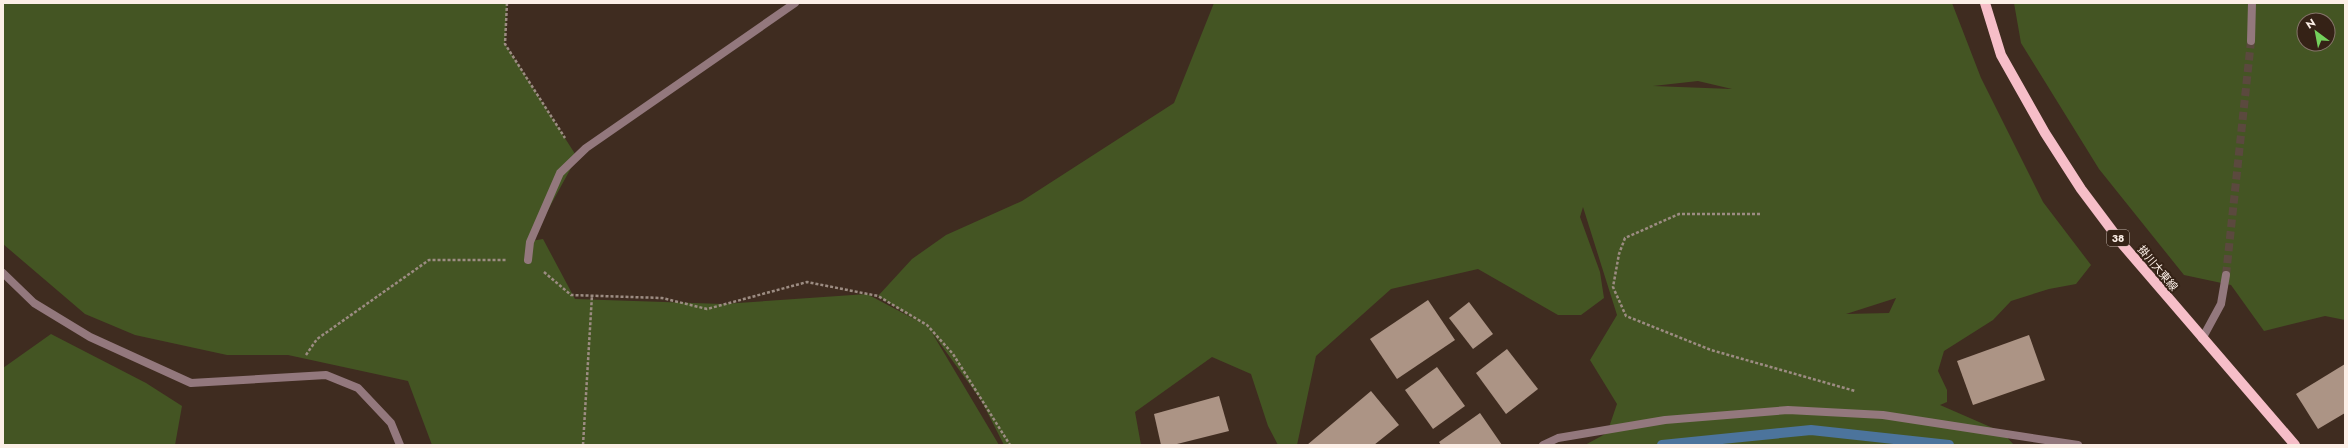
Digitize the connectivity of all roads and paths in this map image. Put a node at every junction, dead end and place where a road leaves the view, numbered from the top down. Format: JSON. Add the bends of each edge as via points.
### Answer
{"nodes":[{"id":1,"x":507,"y":3,"type":"edge"},
{"id":2,"x":795,"y":3,"type":"edge"},
{"id":3,"x":1985,"y":3,"type":"edge"},
{"id":4,"x":2252,"y":3,"type":"edge"},
{"id":5,"x":2251,"y":41,"type":"tunnel mouth"},
{"id":6,"x":577,"y":157,"type":"junction"},
{"id":7,"x":1760,"y":214,"type":"dead end"},
{"id":8,"x":528,"y":260,"type":"junction"},
{"id":9,"x":3,"y":273,"type":"edge"},
{"id":10,"x":2226,"y":275,"type":"tunnel mouth"},
{"id":11,"x":592,"y":295,"type":"junction"},
{"id":12,"x":2202,"y":339,"type":"junction"},
{"id":13,"x":289,"y":378,"type":"junction"},
{"id":14,"x":1883,"y":415,"type":"junction"},
{"id":15,"x":400,"y":445,"type":"edge"},
{"id":16,"x":583,"y":445,"type":"edge"},
{"id":17,"x":1010,"y":445,"type":"edge"},
{"id":18,"x":1543,"y":445,"type":"edge"},
{"id":19,"x":2078,"y":445,"type":"edge"},
{"id":20,"x":2295,"y":445,"type":"edge"}],
"edges":[{"from":1,"to":6,"type":"path","via":[[505,44]]},
{"from":2,"to":6,"type":"street","via":[[586,148]]},
{"from":3,"to":12,"type":"main road","name":"掛川大東線","number":"38","via":[[2001,55],[2045,133],[2081,189],[2123,245]]},
{"from":4,"to":5,"type":"street"},
{"from":6,"to":8,"type":"street","via":[[560,172],[530,242]]},
{"from":7,"to":14,"type":"path","via":[[1679,214],[1625,238],[1619,254],[1613,287],[1626,316],[1711,350],[1854,390]]},
{"from":8,"to":11,"type":"path","via":[[571,295]]},
{"from":8,"to":13,"type":"path","via":[[429,260],[317,339]]},
{"from":9,"to":13,"type":"street","via":[[34,303],[90,337],[191,383],[229,379]]},
{"from":10,"to":12,"type":"street","via":[[2222,304]]},
{"from":11,"to":16,"type":"path"},
{"from":11,"to":17,"type":"path","via":[[662,298],[707,309],[807,282],[878,296],[927,325],[953,354]]},
{"from":12,"to":20,"type":"main road","name":"掛川大東線","number":"38"},
{"from":13,"to":15,"type":"street","via":[[326,375],[358,388],[391,423]]},
{"from":14,"to":18,"type":"street","via":[[1788,410],[1688,418],[1558,438]]},
{"from":14,"to":19,"type":"street"}]}
